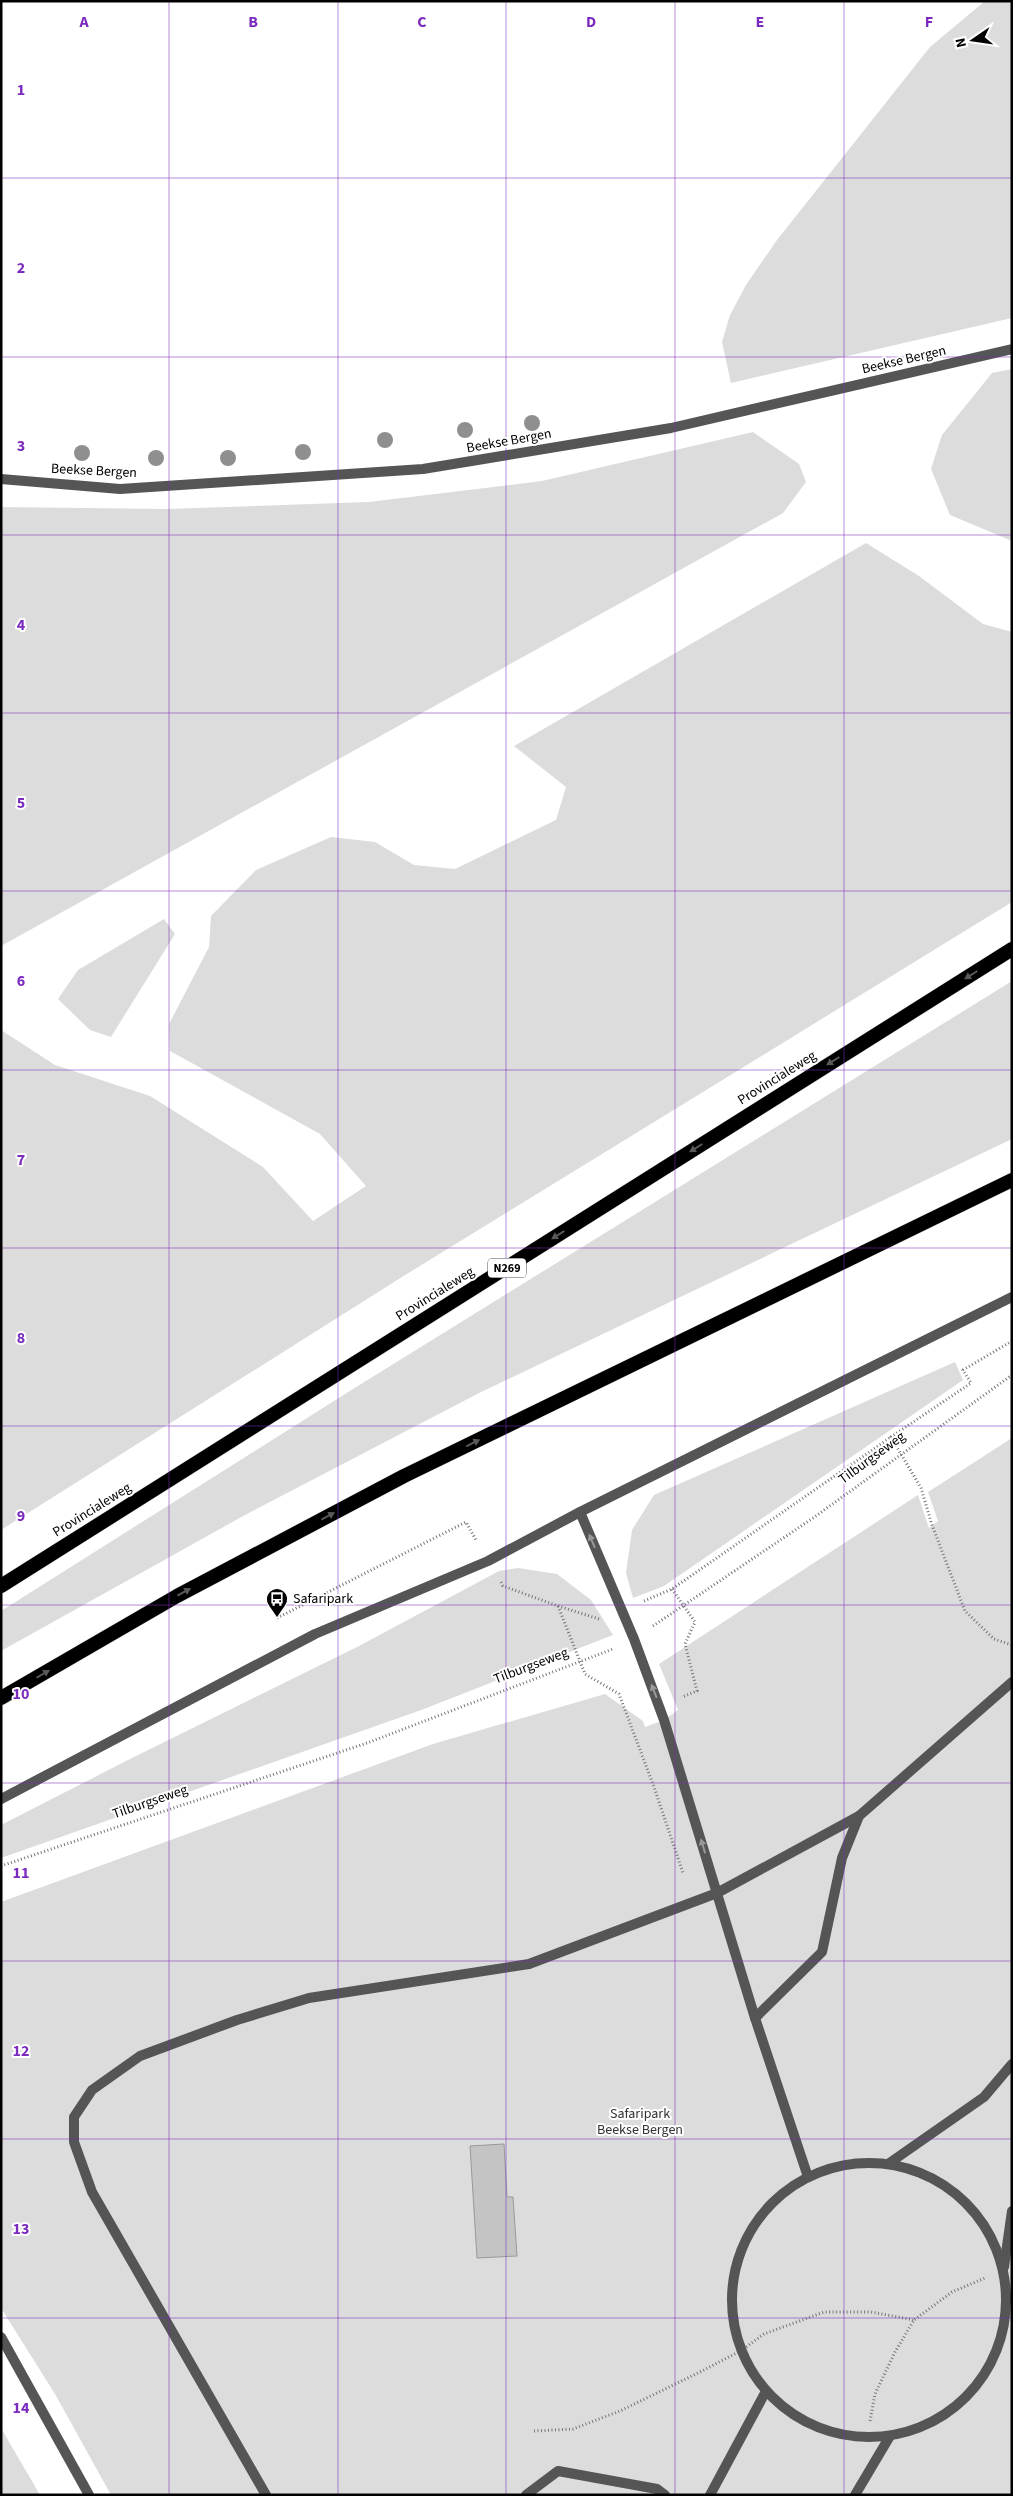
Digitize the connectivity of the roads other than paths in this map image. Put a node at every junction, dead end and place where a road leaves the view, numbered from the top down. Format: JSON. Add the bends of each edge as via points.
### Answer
{"nodes":[{"id":1,"x":1012,"y":349,"type":"edge"},
{"id":2,"x":1,"y":479,"type":"edge"},
{"id":3,"x":1012,"y":949,"type":"edge"},
{"id":4,"x":1012,"y":1180,"type":"edge"},
{"id":5,"x":1012,"y":1297,"type":"edge"},
{"id":6,"x":580,"y":1512,"type":"junction"},
{"id":7,"x":1,"y":1586,"type":"edge"},
{"id":8,"x":1012,"y":1682,"type":"edge"},
{"id":9,"x":1,"y":1698,"type":"edge"},
{"id":10,"x":1,"y":1799,"type":"edge"},
{"id":11,"x":859,"y":1816,"type":"junction"},
{"id":12,"x":717,"y":1893,"type":"junction"},
{"id":13,"x":755,"y":2018,"type":"junction"},
{"id":14,"x":1012,"y":2064,"type":"edge"},
{"id":15,"x":888,"y":2164,"type":"junction"},
{"id":16,"x":808,"y":2177,"type":"junction"},
{"id":17,"x":1012,"y":2211,"type":"edge"},
{"id":18,"x":1003,"y":2270,"type":"junction"},
{"id":19,"x":1,"y":2336,"type":"edge"},
{"id":20,"x":766,"y":2391,"type":"junction"},
{"id":21,"x":890,"y":2436,"type":"junction"},
{"id":22,"x":89,"y":2495,"type":"edge"},
{"id":23,"x":266,"y":2495,"type":"edge"},
{"id":24,"x":526,"y":2495,"type":"edge"},
{"id":25,"x":665,"y":2495,"type":"edge"},
{"id":26,"x":710,"y":2495,"type":"edge"},
{"id":27,"x":855,"y":2495,"type":"edge"}],
"edges":[{"from":1,"to":2,"type":"street","name":"Beekse Bergen","via":[[671,428],[423,470],[120,488]]},
{"from":3,"to":7,"type":"highway","name":"Provincialeweg","number":"N269","one_way":true},
{"from":9,"to":4,"type":"highway","one_way":true,"via":[[177,1596],[404,1476]]},
{"from":5,"to":6,"type":"street"},
{"from":6,"to":10,"type":"street","via":[[488,1561],[315,1634]]},
{"from":12,"to":6,"type":"street","one_way":true,"via":[[659,1706]]},
{"from":8,"to":11,"type":"street"},
{"from":11,"to":12,"type":"street"},
{"from":11,"to":13,"type":"street","via":[[842,1858],[822,1952]]},
{"from":12,"to":13,"type":"street"},
{"from":12,"to":23,"type":"street","via":[[529,1964],[310,1998],[237,2020],[140,2056],[92,2090],[74,2117],[74,2142],[92,2192]]},
{"from":13,"to":16,"type":"street"},
{"from":14,"to":15,"type":"street","via":[[984,2097]]},
{"from":15,"to":16,"type":"street","via":[[860,2163]]},
{"from":15,"to":18,"type":"street","via":[[915,2171],[962,2199],[995,2244]]},
{"from":16,"to":20,"type":"street","via":[[781,2196],[758,2221],[742,2250],[733,2283],[733,2317],[742,2350]]},
{"from":17,"to":18,"type":"street"},
{"from":18,"to":21,"type":"street","via":[[1006,2303],[1003,2328],[990,2366],[971,2393],[928,2425]]},
{"from":19,"to":22,"type":"street"},
{"from":20,"to":21,"type":"street","via":[[787,2411],[839,2435]]},
{"from":20,"to":26,"type":"street"},
{"from":21,"to":27,"type":"street"},
{"from":24,"to":25,"type":"street","via":[[558,2470],[657,2489]]}]}
